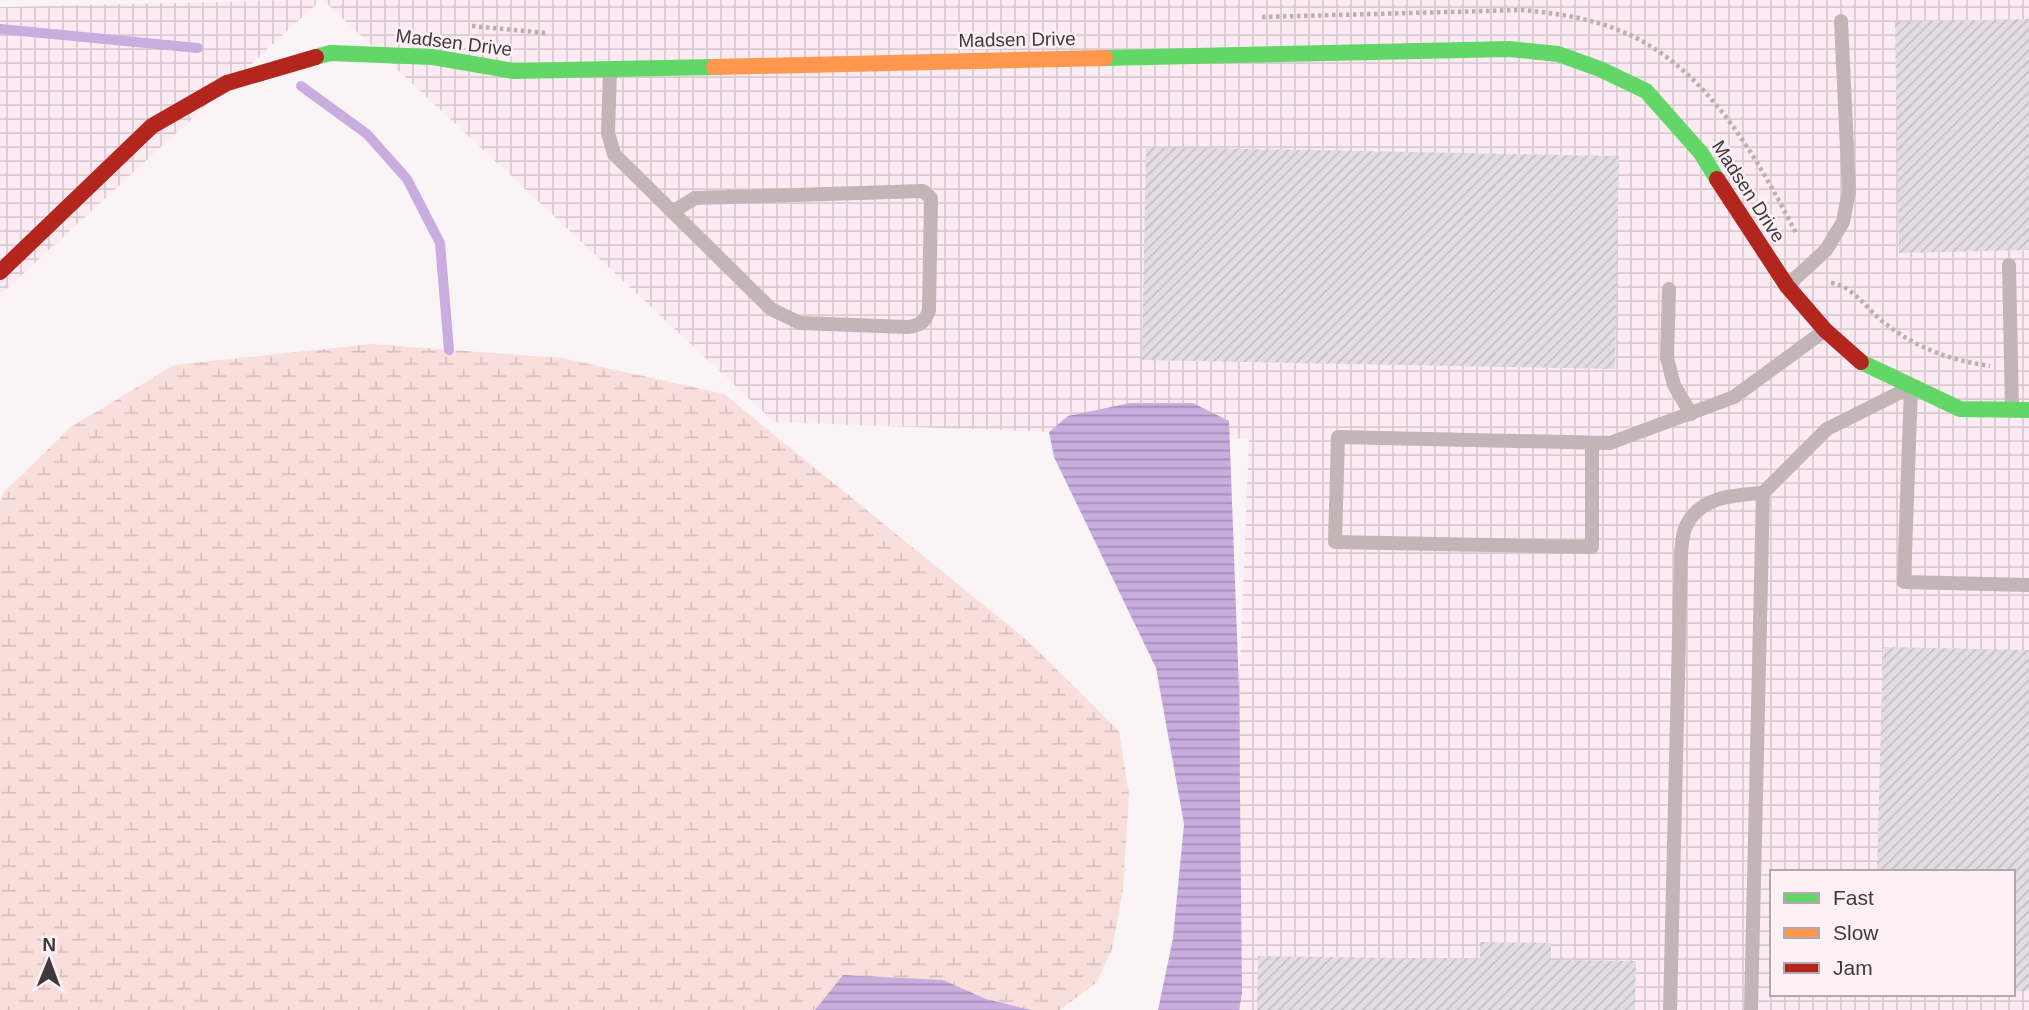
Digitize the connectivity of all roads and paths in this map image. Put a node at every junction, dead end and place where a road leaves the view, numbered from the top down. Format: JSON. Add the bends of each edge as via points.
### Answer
{"nodes":[{"id":1,"x":1841,"y":21,"type":"dead end"},
{"id":2,"x":610,"y":69,"type":"junction"},
{"id":3,"x":674,"y":211,"type":"junction"},
{"id":4,"x":2009,"y":265,"type":"dead end"},
{"id":5,"x":0,"y":272,"type":"edge"},
{"id":6,"x":1787,"y":286,"type":"junction"},
{"id":7,"x":1669,"y":289,"type":"dead end"},
{"id":8,"x":1825,"y":330,"type":"junction"},
{"id":9,"x":1911,"y":387,"type":"junction"},
{"id":10,"x":2012,"y":410,"type":"junction"},
{"id":11,"x":2029,"y":410,"type":"edge"},
{"id":12,"x":1691,"y":414,"type":"junction"},
{"id":13,"x":1592,"y":443,"type":"junction"},
{"id":14,"x":1763,"y":493,"type":"junction"},
{"id":15,"x":2029,"y":585,"type":"edge"},
{"id":16,"x":1670,"y":1010,"type":"edge"},
{"id":17,"x":1751,"y":1010,"type":"edge"}],
"edges":[{"from":1,"to":6,"type":"lane","via":[[1849,191],[1843,222],[1826,250]]},
{"from":2,"to":3,"type":"lane","via":[[608,133],[614,154]]},
{"from":2,"to":5,"type":"street","name":"Madsen Drive","via":[[513,71],[433,57],[330,54],[227,82],[152,126]]},
{"from":2,"to":6,"type":"street","name":"Madsen Drive","via":[[1509,49],[1558,54],[1646,91],[1701,153]]},
{"from":3,"to":3,"type":"lane","via":[[695,198],[923,191],[931,198],[926,321],[908,327],[800,323],[783,316]]},
{"from":4,"to":10,"type":"lane"},
{"from":6,"to":8,"type":"street","name":"Madsen Drive"},
{"from":7,"to":12,"type":"lane","via":[[1667,358],[1674,385]]},
{"from":8,"to":9,"type":"street","name":"Madsen Drive","via":[[1862,363]]},
{"from":8,"to":12,"type":"lane","via":[[1734,397]]},
{"from":9,"to":10,"type":"street","name":"Madsen Drive","via":[[1960,409]]},
{"from":9,"to":14,"type":"lane","via":[[1827,429]]},
{"from":9,"to":15,"type":"lane","via":[[1904,582]]},
{"from":10,"to":11,"type":"street"},
{"from":12,"to":13,"type":"lane","via":[[1610,443]]},
{"from":13,"to":13,"type":"lane","via":[[1338,437],[1335,542],[1592,547]]},
{"from":14,"to":16,"type":"lane","via":[[1711,501],[1696,510],[1685,527]]},
{"from":14,"to":17,"type":"lane"}]}
